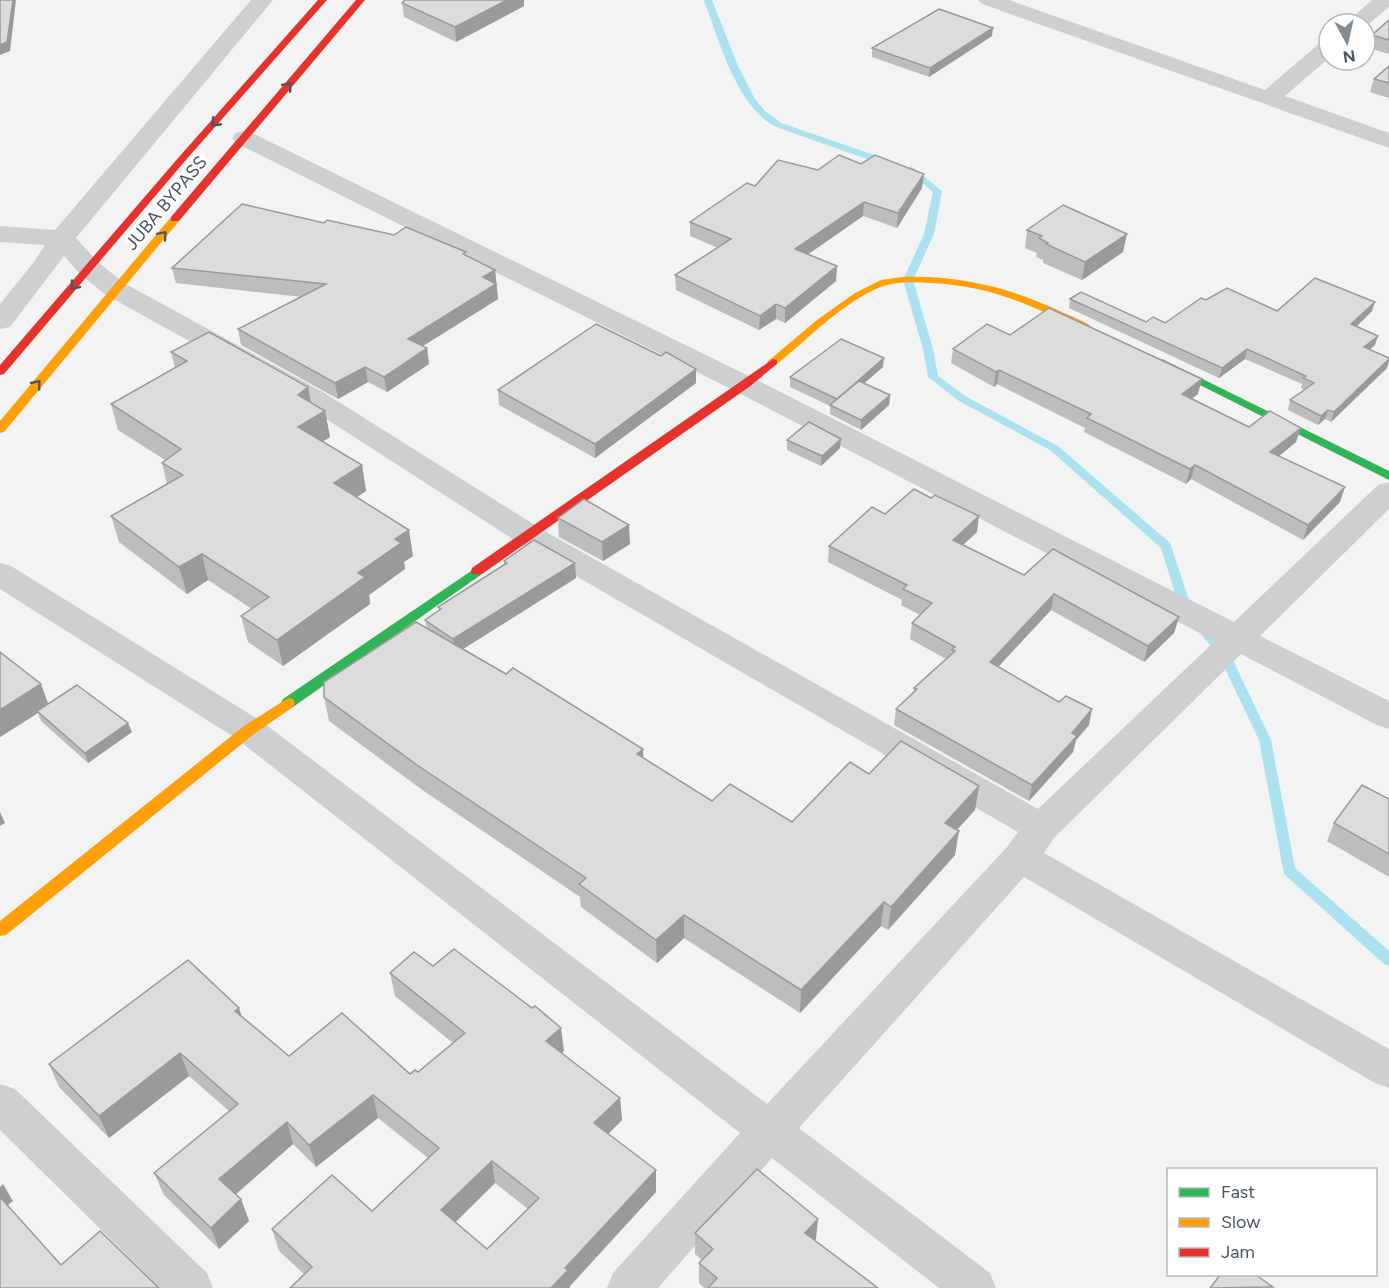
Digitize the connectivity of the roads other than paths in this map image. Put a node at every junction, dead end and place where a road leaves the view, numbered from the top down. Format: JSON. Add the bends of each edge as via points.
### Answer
{"nodes":[{"id":1,"x":262,"y":0,"type":"edge"},
{"id":2,"x":323,"y":0,"type":"edge"},
{"id":3,"x":361,"y":0,"type":"edge"},
{"id":4,"x":989,"y":0,"type":"edge"},
{"id":5,"x":1061,"y":0,"type":"edge"},
{"id":6,"x":1384,"y":0,"type":"edge"},
{"id":7,"x":1370,"y":12,"type":"edge"},
{"id":8,"x":1038,"y":17,"type":"junction"},
{"id":9,"x":1317,"y":57,"type":"edge"},
{"id":10,"x":1269,"y":98,"type":"junction"},
{"id":11,"x":1346,"y":126,"type":"junction"},
{"id":12,"x":244,"y":138,"type":"junction"},
{"id":13,"x":1389,"y":141,"type":"edge"},
{"id":14,"x":1389,"y":160,"type":"edge"},
{"id":15,"x":0,"y":234,"type":"edge"},
{"id":16,"x":62,"y":238,"type":"junction"},
{"id":17,"x":89,"y":268,"type":"junction"},
{"id":18,"x":115,"y":289,"type":"junction"},
{"id":19,"x":0,"y":321,"type":"edge"},
{"id":20,"x":1095,"y":332,"type":"edge"},
{"id":21,"x":1148,"y":356,"type":"edge"},
{"id":22,"x":0,"y":372,"type":"edge"},
{"id":23,"x":745,"y":385,"type":"junction"},
{"id":24,"x":0,"y":429,"type":"edge"},
{"id":25,"x":1389,"y":476,"type":"edge"},
{"id":26,"x":1389,"y":492,"type":"edge"},
{"id":27,"x":530,"y":536,"type":"junction"},
{"id":28,"x":0,"y":574,"type":"edge"},
{"id":29,"x":1237,"y":637,"type":"junction"},
{"id":30,"x":1389,"y":716,"type":"edge"},
{"id":31,"x":249,"y":730,"type":"junction"},
{"id":32,"x":1030,"y":843,"type":"junction"},
{"id":33,"x":0,"y":930,"type":"edge"},
{"id":34,"x":1389,"y":1070,"type":"edge"},
{"id":35,"x":0,"y":1102,"type":"edge"},
{"id":36,"x":770,"y":1130,"type":"junction"},
{"id":37,"x":191,"y":1288,"type":"edge"},
{"id":38,"x":629,"y":1288,"type":"edge"},
{"id":39,"x":974,"y":1288,"type":"edge"}],
"edges":[{"from":1,"to":16,"type":"street"},
{"from":2,"to":17,"type":"main road","name":"JUBA BYPASS","one_way":true},
{"from":12,"to":3,"type":"main road","name":"JUBA BYPASS","one_way":true},
{"from":4,"to":8,"type":"street"},
{"from":5,"to":8,"type":"street"},
{"from":6,"to":7,"type":"street"},
{"from":8,"to":10,"type":"street"},
{"from":9,"to":10,"type":"street"},
{"from":10,"to":11,"type":"street"},
{"from":11,"to":13,"type":"street"},
{"from":11,"to":14,"type":"street"},
{"from":18,"to":12,"type":"main road","name":"JUBA BYPASS","one_way":true},
{"from":12,"to":23,"type":"street"},
{"from":15,"to":16,"type":"street"},
{"from":16,"to":17,"type":"street"},
{"from":16,"to":19,"type":"street","via":[[45,266]]},
{"from":17,"to":18,"type":"street"},
{"from":17,"to":22,"type":"main road","name":"JUBA BYPASS","one_way":true},
{"from":24,"to":18,"type":"main road","name":"JUBA BYPASS","one_way":true},
{"from":18,"to":27,"type":"street","via":[[313,398]]},
{"from":20,"to":23,"type":"main road","via":[[1011,294],[943,280],[908,280],[874,286],[840,308]]},
{"from":21,"to":25,"type":"main road"},
{"from":23,"to":27,"type":"main road"},
{"from":23,"to":29,"type":"street"},
{"from":26,"to":29,"type":"street"},
{"from":27,"to":31,"type":"main road"},
{"from":27,"to":32,"type":"street"},
{"from":28,"to":31,"type":"street"},
{"from":29,"to":30,"type":"street"},
{"from":29,"to":32,"type":"street"},
{"from":31,"to":33,"type":"main road"},
{"from":31,"to":36,"type":"street"},
{"from":32,"to":34,"type":"street"},
{"from":32,"to":36,"type":"street"},
{"from":35,"to":37,"type":"street"},
{"from":36,"to":38,"type":"street"},
{"from":36,"to":39,"type":"street"}]}
